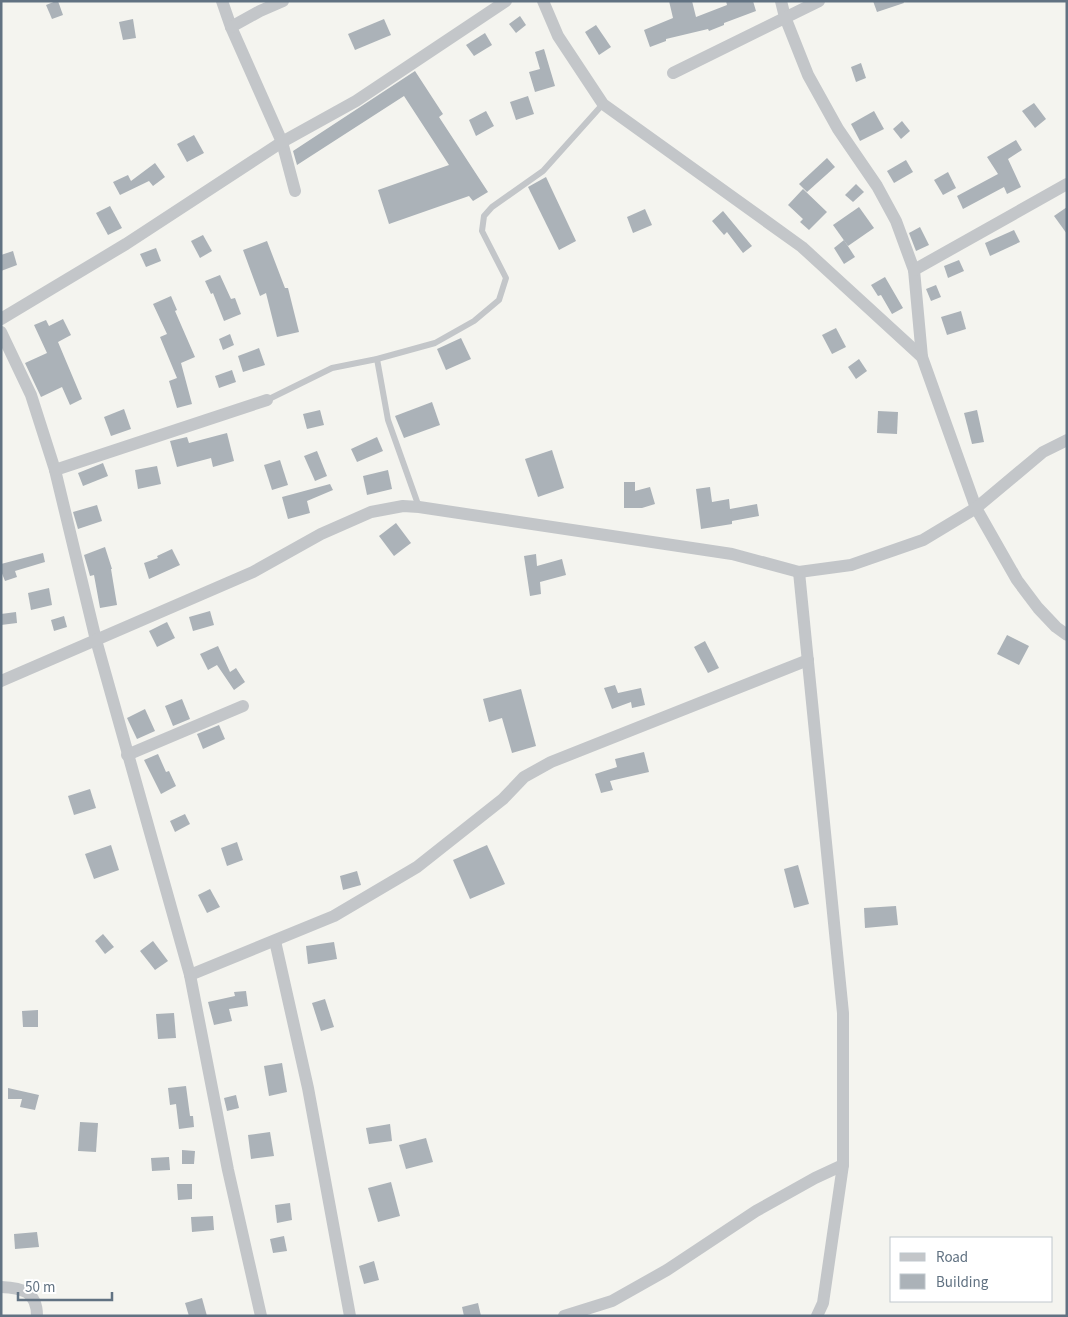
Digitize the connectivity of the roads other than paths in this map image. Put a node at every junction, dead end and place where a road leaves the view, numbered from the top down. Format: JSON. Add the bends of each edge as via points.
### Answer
{"nodes":[{"id":1,"x":222,"y":1,"type":"edge"},
{"id":2,"x":283,"y":1,"type":"edge"},
{"id":3,"x":506,"y":1,"type":"edge"},
{"id":4,"x":543,"y":1,"type":"edge"},
{"id":5,"x":781,"y":1,"type":"edge"},
{"id":6,"x":819,"y":1,"type":"edge"},
{"id":7,"x":784,"y":18,"type":"junction"},
{"id":8,"x":231,"y":27,"type":"junction"},
{"id":9,"x":673,"y":73,"type":"dead end"},
{"id":10,"x":603,"y":104,"type":"junction"},
{"id":11,"x":282,"y":142,"type":"junction"},
{"id":12,"x":1067,"y":184,"type":"edge"},
{"id":13,"x":295,"y":191,"type":"dead end"},
{"id":14,"x":914,"y":270,"type":"junction"},
{"id":15,"x":1,"y":319,"type":"edge"},
{"id":16,"x":1,"y":332,"type":"edge"},
{"id":17,"x":922,"y":357,"type":"junction"},
{"id":18,"x":377,"y":359,"type":"junction"},
{"id":19,"x":267,"y":400,"type":"joint"},
{"id":20,"x":1067,"y":440,"type":"edge"},
{"id":21,"x":55,"y":470,"type":"junction"},
{"id":22,"x":419,"y":507,"type":"junction"},
{"id":23,"x":976,"y":508,"type":"junction"},
{"id":24,"x":799,"y":572,"type":"junction"},
{"id":25,"x":1067,"y":635,"type":"edge"},
{"id":26,"x":96,"y":640,"type":"junction"},
{"id":27,"x":808,"y":660,"type":"junction"},
{"id":28,"x":1,"y":681,"type":"edge"},
{"id":29,"x":243,"y":706,"type":"dead end"},
{"id":30,"x":127,"y":754,"type":"junction"},
{"id":31,"x":275,"y":940,"type":"junction"},
{"id":32,"x":190,"y":975,"type":"junction"},
{"id":33,"x":842,"y":1165,"type":"junction"},
{"id":34,"x":1,"y":1287,"type":"edge"},
{"id":35,"x":37,"y":1316,"type":"edge"},
{"id":36,"x":261,"y":1316,"type":"edge"},
{"id":37,"x":350,"y":1316,"type":"edge"},
{"id":38,"x":564,"y":1316,"type":"edge"},
{"id":39,"x":817,"y":1316,"type":"edge"}],
"edges":[{"from":1,"to":8,"type":"street"},
{"from":2,"to":8,"type":"street"},
{"from":3,"to":11,"type":"street","via":[[356,101]]},
{"from":4,"to":10,"type":"street","via":[[558,36]]},
{"from":5,"to":7,"type":"street"},
{"from":6,"to":7,"type":"street"},
{"from":7,"to":9,"type":"street"},
{"from":7,"to":14,"type":"street","via":[[808,75],[896,221]]},
{"from":8,"to":11,"type":"street"},
{"from":10,"to":17,"type":"street","via":[[802,247]]},
{"from":10,"to":18,"type":"lane","via":[[542,171],[484,216],[482,231],[506,278],[499,300],[474,321],[435,343]]},
{"from":11,"to":13,"type":"street"},
{"from":11,"to":15,"type":"street","via":[[126,244]]},
{"from":12,"to":14,"type":"street"},
{"from":14,"to":17,"type":"street"},
{"from":16,"to":21,"type":"street","via":[[31,395]]},
{"from":17,"to":23,"type":"street"},
{"from":18,"to":19,"type":"lane","via":[[332,368]]},
{"from":18,"to":22,"type":"lane","via":[[388,420]]},
{"from":19,"to":21,"type":"street"},
{"from":20,"to":23,"type":"street","via":[[1042,452]]},
{"from":21,"to":26,"type":"street"},
{"from":22,"to":24,"type":"street","via":[[732,554]]},
{"from":22,"to":26,"type":"street","via":[[403,506],[371,512],[321,534],[253,572]]},
{"from":23,"to":24,"type":"street","via":[[923,540],[851,565]]},
{"from":23,"to":25,"type":"street","via":[[1017,580],[1038,608]]},
{"from":24,"to":27,"type":"street"},
{"from":26,"to":28,"type":"street"},
{"from":26,"to":30,"type":"street"},
{"from":27,"to":31,"type":"street","via":[[551,762],[524,777],[503,799],[417,867],[334,916]]},
{"from":27,"to":33,"type":"street","via":[[844,1013]]},
{"from":29,"to":30,"type":"street"},
{"from":30,"to":32,"type":"street"},
{"from":31,"to":32,"type":"street"},
{"from":31,"to":37,"type":"street","via":[[308,1088]]},
{"from":32,"to":36,"type":"street","via":[[228,1170]]},
{"from":33,"to":38,"type":"street","via":[[756,1211],[667,1270],[612,1301]]},
{"from":33,"to":39,"type":"street","via":[[823,1302]]},
{"from":34,"to":35,"type":"street","via":[[17,1288],[30,1294],[37,1305]]}]}
